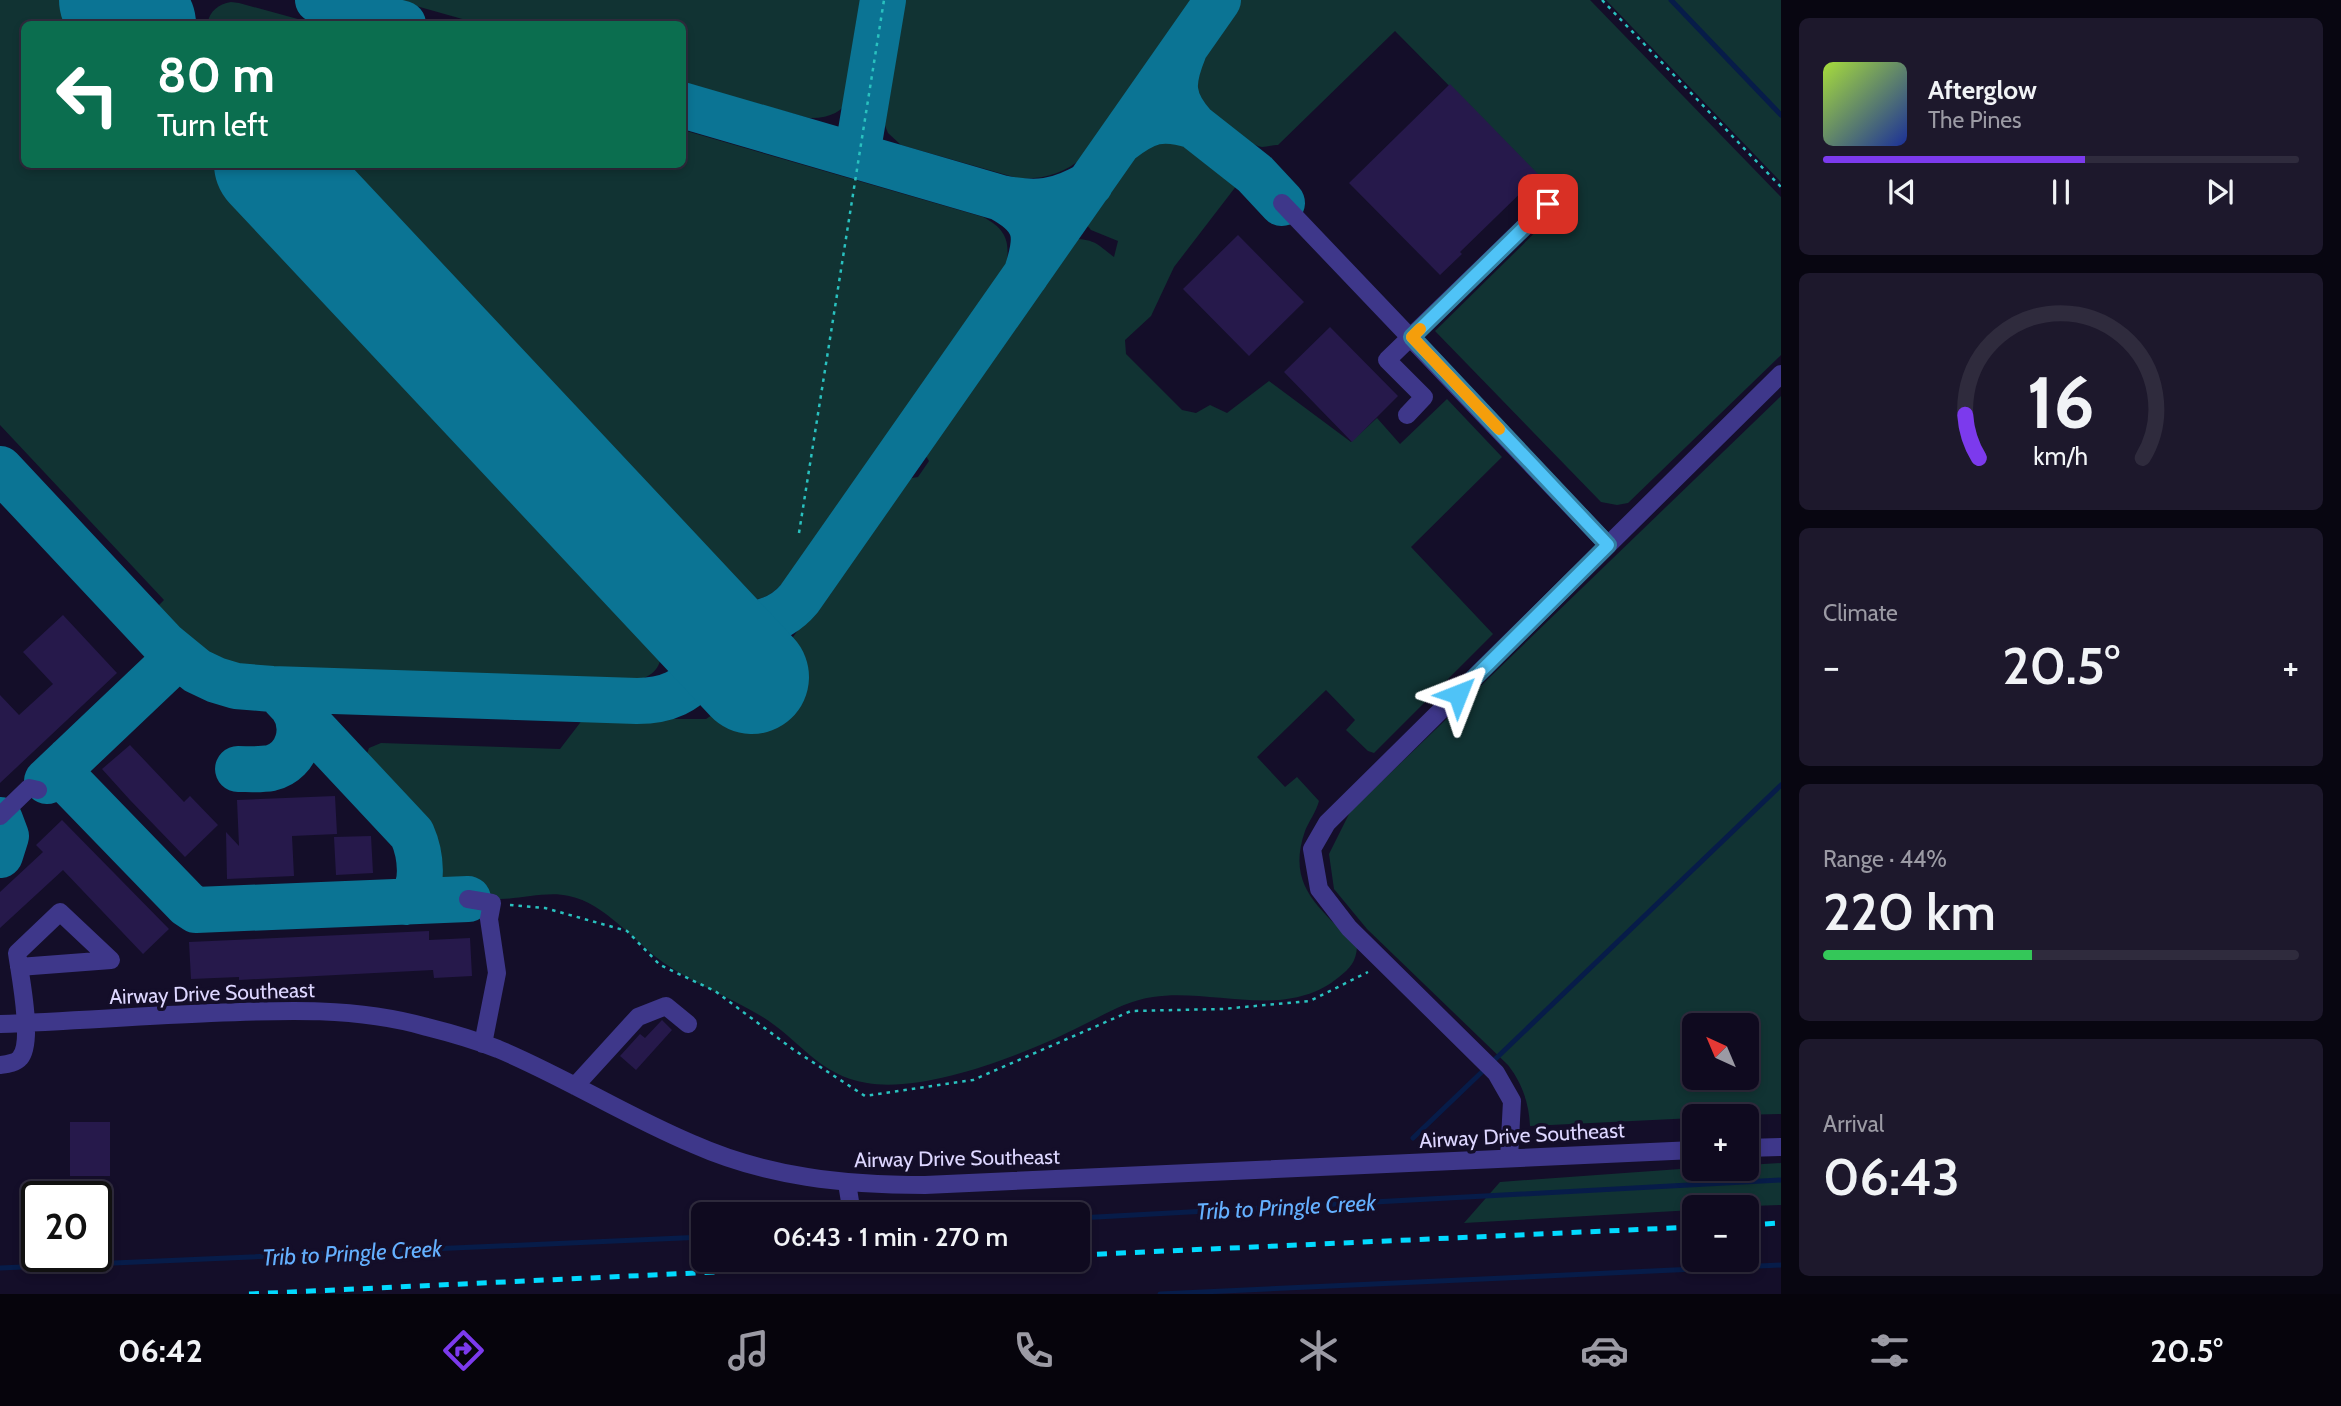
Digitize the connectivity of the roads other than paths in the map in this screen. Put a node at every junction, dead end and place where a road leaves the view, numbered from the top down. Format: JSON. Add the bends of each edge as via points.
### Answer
{"nodes":[{"id":1,"x":1283,"y":203,"type":"dead end"},
{"id":2,"x":1548,"y":204,"type":"dead end"},
{"id":3,"x":1412,"y":337,"type":"junction"},
{"id":4,"x":1781,"y":374,"type":"edge"},
{"id":5,"x":1407,"y":415,"type":"dead end"},
{"id":6,"x":1608,"y":545,"type":"junction"},
{"id":7,"x":38,"y":790,"type":"dead end"},
{"id":8,"x":0,"y":816,"type":"edge"},
{"id":9,"x":467,"y":899,"type":"dead end"},
{"id":10,"x":19,"y":967,"type":"junction"},
{"id":11,"x":25,"y":1023,"type":"junction"},
{"id":12,"x":0,"y":1024,"type":"edge"},
{"id":13,"x":688,"y":1024,"type":"dead end"},
{"id":14,"x":483,"y":1044,"type":"junction"},
{"id":15,"x":0,"y":1065,"type":"edge"},
{"id":16,"x":575,"y":1086,"type":"junction"},
{"id":17,"x":1781,"y":1147,"type":"edge"},
{"id":18,"x":1759,"y":1148,"type":"edge"},
{"id":19,"x":1682,"y":1151,"type":"edge"},
{"id":20,"x":1509,"y":1158,"type":"junction"},
{"id":21,"x":847,"y":1183,"type":"junction"},
{"id":22,"x":850,"y":1202,"type":"edge"}],
"edges":[{"from":1,"to":3,"type":"street"},
{"from":2,"to":3,"type":"street"},
{"from":3,"to":5,"type":"street","via":[[1387,360],[1424,397]]},
{"from":3,"to":6,"type":"street"},
{"from":4,"to":6,"type":"street"},
{"from":6,"to":20,"type":"street","via":[[1326,824],[1312,849],[1319,889],[1349,928],[1496,1073],[1512,1101]]},
{"from":7,"to":8,"type":"street","via":[[29,788]]},
{"from":9,"to":14,"type":"street","via":[[492,903],[489,919],[498,973]]},
{"from":10,"to":10,"type":"street","via":[[72,963],[111,960],[60,912],[18,953]]},
{"from":10,"to":11,"type":"street"},
{"from":11,"to":12,"type":"street","name":"Airway Drive Southeast"},
{"from":11,"to":14,"type":"street","name":"Airway Drive Southeast","via":[[315,1011],[398,1020]]},
{"from":11,"to":15,"type":"street","via":[[22,1056]]},
{"from":13,"to":16,"type":"street","via":[[666,1006],[638,1017]]},
{"from":14,"to":16,"type":"street","name":"Airway Drive Southeast"},
{"from":16,"to":21,"type":"street","name":"Airway Drive Southeast","via":[[728,1158],[799,1177]]},
{"from":17,"to":18,"type":"street"},
{"from":19,"to":20,"type":"street","name":"Airway Drive Southeast"},
{"from":20,"to":21,"type":"street","name":"Airway Drive Southeast","via":[[925,1185]]},
{"from":21,"to":22,"type":"street"}]}
